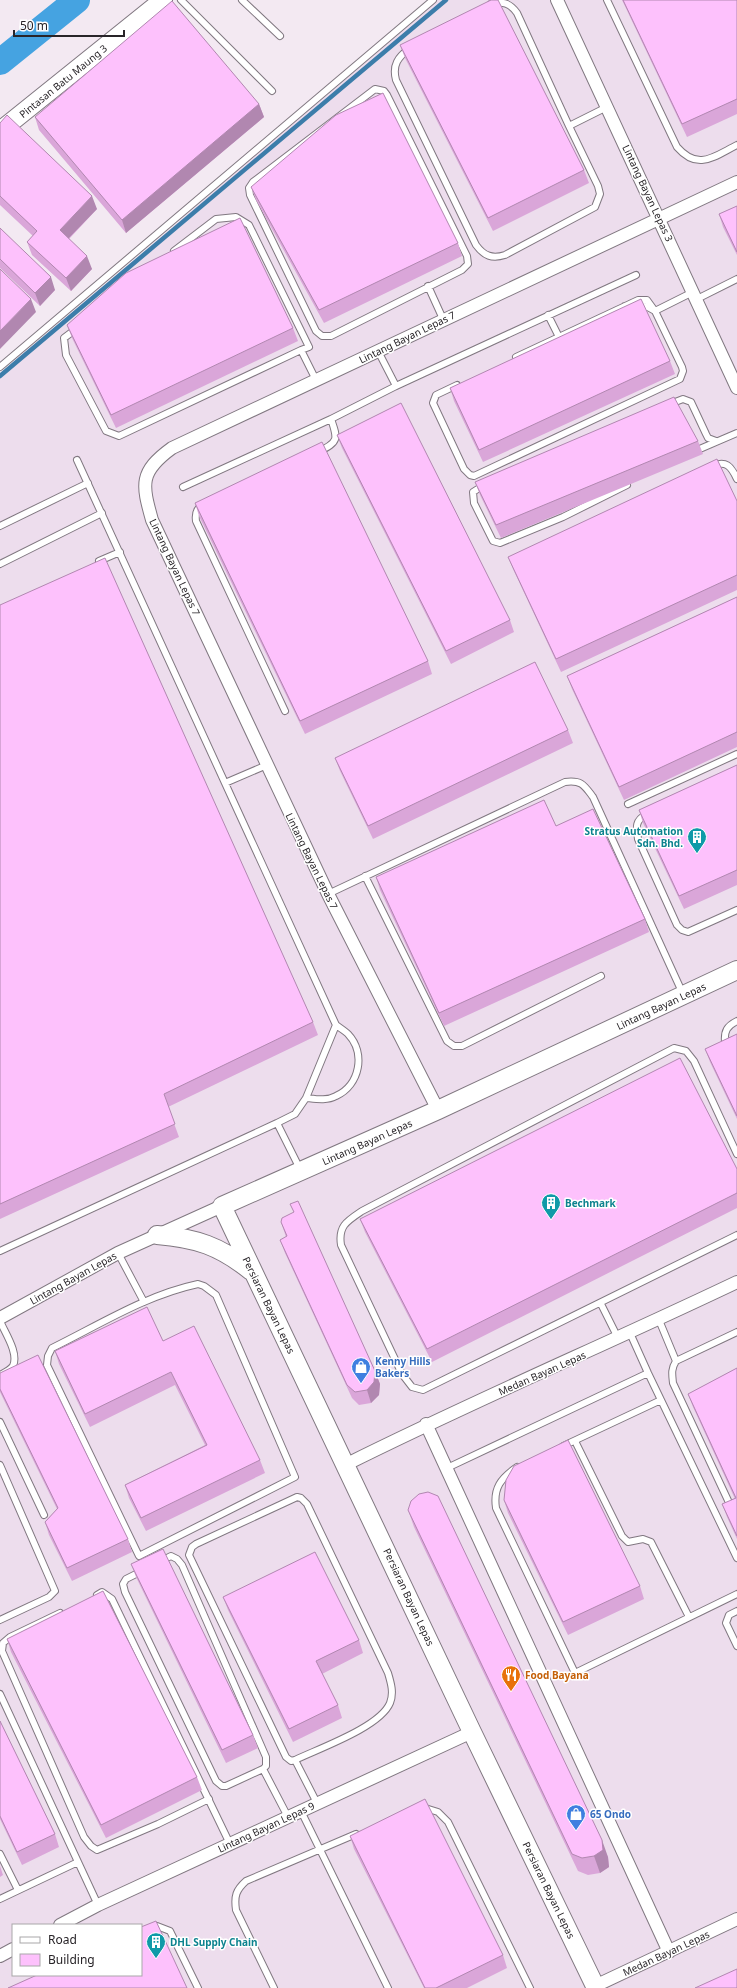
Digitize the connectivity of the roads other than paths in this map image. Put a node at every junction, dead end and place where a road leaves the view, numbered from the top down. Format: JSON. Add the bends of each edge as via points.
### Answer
{"nodes":[{"id":1,"x":163,"y":0,"type":"edge"},
{"id":2,"x":181,"y":0,"type":"edge"},
{"id":3,"x":242,"y":0,"type":"edge"},
{"id":4,"x":434,"y":0,"type":"edge"},
{"id":5,"x":557,"y":0,"type":"edge"},
{"id":6,"x":607,"y":0,"type":"edge"},
{"id":7,"x":485,"y":7,"type":"edge"},
{"id":8,"x":280,"y":36,"type":"dead end"},
{"id":9,"x":414,"y":46,"type":"edge"},
{"id":10,"x":272,"y":91,"type":"dead end"},
{"id":11,"x":607,"y":107,"type":"junction"},
{"id":12,"x":569,"y":126,"type":"junction"},
{"id":13,"x":0,"y":131,"type":"edge"},
{"id":14,"x":737,"y":145,"type":"edge"},
{"id":15,"x":737,"y":182,"type":"edge"},
{"id":16,"x":659,"y":218,"type":"junction"},
{"id":17,"x":167,"y":257,"type":"edge"},
{"id":18,"x":636,"y":275,"type":"dead end"},
{"id":19,"x":737,"y":279,"type":"edge"},
{"id":20,"x":428,"y":286,"type":"junction"},
{"id":21,"x":695,"y":295,"type":"junction"},
{"id":22,"x":655,"y":311,"type":"junction"},
{"id":23,"x":548,"y":315,"type":"junction"},
{"id":24,"x":443,"y":319,"type":"junction"},
{"id":25,"x":82,"y":324,"type":"edge"},
{"id":26,"x":559,"y":337,"type":"junction"},
{"id":27,"x":301,"y":350,"type":"junction"},
{"id":28,"x":378,"y":351,"type":"junction"},
{"id":29,"x":510,"y":360,"type":"edge"},
{"id":30,"x":732,"y":365,"type":"edge"},
{"id":31,"x":0,"y":367,"type":"edge"},
{"id":32,"x":316,"y":380,"type":"junction"},
{"id":33,"x":461,"y":383,"type":"edge"},
{"id":34,"x":396,"y":386,"type":"junction"},
{"id":35,"x":737,"y":388,"type":"edge"},
{"id":36,"x":664,"y":406,"type":"edge"},
{"id":37,"x":331,"y":419,"type":"junction"},
{"id":38,"x":737,"y":432,"type":"edge"},
{"id":39,"x":716,"y":441,"type":"junction"},
{"id":40,"x":688,"y":455,"type":"edge"},
{"id":41,"x":308,"y":456,"type":"edge"},
{"id":42,"x":77,"y":460,"type":"dead end"},
{"id":43,"x":703,"y":470,"type":"edge"},
{"id":44,"x":737,"y":479,"type":"edge"},
{"id":45,"x":490,"y":482,"type":"edge"},
{"id":46,"x":633,"y":482,"type":"dead end"},
{"id":47,"x":88,"y":483,"type":"junction"},
{"id":48,"x":183,"y":487,"type":"dead end"},
{"id":49,"x":208,"y":502,"type":"edge"},
{"id":50,"x":102,"y":513,"type":"junction"},
{"id":51,"x":0,"y":526,"type":"edge"},
{"id":52,"x":120,"y":552,"type":"junction"},
{"id":53,"x":0,"y":564,"type":"edge"},
{"id":54,"x":92,"y":565,"type":"edge"},
{"id":55,"x":285,"y":711,"type":"dead end"},
{"id":56,"x":737,"y":754,"type":"edge"},
{"id":57,"x":267,"y":765,"type":"junction"},
{"id":58,"x":225,"y":783,"type":"junction"},
{"id":59,"x":628,"y":804,"type":"dead end"},
{"id":60,"x":654,"y":811,"type":"edge"},
{"id":61,"x":366,"y":876,"type":"junction"},
{"id":62,"x":328,"y":894,"type":"junction"},
{"id":63,"x":737,"y":910,"type":"edge"},
{"id":64,"x":737,"y":970,"type":"edge"},
{"id":65,"x":601,"y":976,"type":"dead end"},
{"id":66,"x":684,"y":996,"type":"junction"},
{"id":67,"x":737,"y":1021,"type":"edge"},
{"id":68,"x":336,"y":1025,"type":"junction"},
{"id":69,"x":725,"y":1042,"type":"edge"},
{"id":70,"x":306,"y":1098,"type":"junction"},
{"id":71,"x":438,"y":1110,"type":"junction"},
{"id":72,"x":276,"y":1123,"type":"junction"},
{"id":73,"x":737,"y":1154,"type":"edge"},
{"id":74,"x":301,"y":1172,"type":"junction"},
{"id":75,"x":222,"y":1206,"type":"junction"},
{"id":76,"x":737,"y":1234,"type":"edge"},
{"id":77,"x":157,"y":1235,"type":"junction"},
{"id":78,"x":0,"y":1250,"type":"edge"},
{"id":79,"x":118,"y":1253,"type":"junction"},
{"id":80,"x":253,"y":1273,"type":"junction"},
{"id":81,"x":737,"y":1282,"type":"edge"},
{"id":82,"x":144,"y":1302,"type":"junction"},
{"id":83,"x":601,"y":1304,"type":"junction"},
{"id":84,"x":0,"y":1318,"type":"edge"},
{"id":85,"x":659,"y":1320,"type":"junction"},
{"id":86,"x":0,"y":1321,"type":"edge"},
{"id":87,"x":737,"y":1332,"type":"edge"},
{"id":88,"x":630,"y":1333,"type":"junction"},
{"id":89,"x":618,"y":1339,"type":"junction"},
{"id":90,"x":676,"y":1361,"type":"junction"},
{"id":91,"x":648,"y":1373,"type":"junction"},
{"id":92,"x":0,"y":1375,"type":"edge"},
{"id":93,"x":661,"y":1400,"type":"junction"},
{"id":94,"x":0,"y":1422,"type":"edge"},
{"id":95,"x":426,"y":1424,"type":"junction"},
{"id":96,"x":575,"y":1441,"type":"junction"},
{"id":97,"x":555,"y":1450,"type":"edge"},
{"id":98,"x":347,"y":1464,"type":"junction"},
{"id":99,"x":522,"y":1464,"type":"edge"},
{"id":100,"x":0,"y":1465,"type":"edge"},
{"id":101,"x":447,"y":1468,"type":"junction"},
{"id":102,"x":734,"y":1514,"type":"edge"},
{"id":103,"x":44,"y":1515,"type":"dead end"},
{"id":104,"x":737,"y":1558,"type":"edge"},
{"id":105,"x":737,"y":1594,"type":"edge"},
{"id":106,"x":88,"y":1599,"type":"edge"},
{"id":107,"x":66,"y":1609,"type":"edge"},
{"id":108,"x":737,"y":1611,"type":"edge"},
{"id":109,"x":689,"y":1618,"type":"junction"},
{"id":110,"x":0,"y":1620,"type":"edge"},
{"id":111,"x":737,"y":1646,"type":"edge"},
{"id":112,"x":0,"y":1694,"type":"edge"},
{"id":113,"x":472,"y":1732,"type":"junction"},
{"id":114,"x":296,"y":1760,"type":"junction"},
{"id":115,"x":263,"y":1769,"type":"junction"},
{"id":116,"x":208,"y":1799,"type":"junction"},
{"id":117,"x":317,"y":1804,"type":"junction"},
{"id":118,"x":418,"y":1808,"type":"edge"},
{"id":119,"x":301,"y":1811,"type":"junction"},
{"id":120,"x":288,"y":1817,"type":"junction"},
{"id":121,"x":362,"y":1831,"type":"edge"},
{"id":122,"x":230,"y":1844,"type":"junction"},
{"id":123,"x":320,"y":1850,"type":"junction"},
{"id":124,"x":0,"y":1854,"type":"edge"},
{"id":125,"x":78,"y":1862,"type":"junction"},
{"id":126,"x":18,"y":1890,"type":"junction"},
{"id":127,"x":0,"y":1899,"type":"edge"},
{"id":128,"x":98,"y":1905,"type":"junction"},
{"id":129,"x":737,"y":1920,"type":"edge"},
{"id":130,"x":62,"y":1924,"type":"edge"},
{"id":131,"x":142,"y":1933,"type":"edge"},
{"id":132,"x":12,"y":1950,"type":"edge"},
{"id":133,"x":669,"y":1952,"type":"junction"},
{"id":134,"x":0,"y":1956,"type":"edge"},
{"id":135,"x":596,"y":1987,"type":"edge"},
{"id":136,"x":198,"y":1988,"type":"edge"},
{"id":137,"x":274,"y":1988,"type":"edge"},
{"id":138,"x":388,"y":1988,"type":"edge"},
{"id":139,"x":530,"y":1988,"type":"edge"}],
"edges":[{"from":1,"to":13,"type":"street","name":"Pintasan Batu Maung 3"},
{"from":2,"to":10,"type":"lane"},
{"from":3,"to":8,"type":"lane"},
{"from":4,"to":31,"type":"lane"},
{"from":5,"to":11,"type":"street","name":"Lintang Bayan Lepas 3"},
{"from":6,"to":14,"type":"lane","via":[[677,147],[686,156],[697,160],[710,158]]},
{"from":7,"to":12,"type":"lane","via":[[499,2],[513,7]]},
{"from":9,"to":12,"type":"lane","via":[[397,60],[394,74],[396,80],[476,245],[488,256],[505,255],[595,207],[600,194],[598,186]]},
{"from":11,"to":12,"type":"lane"},
{"from":11,"to":16,"type":"street","name":"Lintang Bayan Lepas 3"},
{"from":15,"to":16,"type":"street","name":"Lintang Bayan Lepas 7"},
{"from":16,"to":21,"type":"street","name":"Lintang Bayan Lepas 3"},
{"from":16,"to":24,"type":"street","name":"Lintang Bayan Lepas 7"},
{"from":17,"to":27,"type":"lane","via":[[216,219],[236,217],[249,225],[309,347]]},
{"from":18,"to":23,"type":"lane"},
{"from":19,"to":21,"type":"lane"},
{"from":20,"to":20,"type":"lane","via":[[462,270],[468,264],[468,259],[384,91],[371,91],[250,184],[250,195],[316,331],[322,336],[331,336]]},
{"from":20,"to":24,"type":"lane"},
{"from":21,"to":22,"type":"lane"},
{"from":21,"to":30,"type":"street","name":"Lintang Bayan Lepas 3"},
{"from":22,"to":26,"type":"lane","via":[[650,302],[642,299]]},
{"from":22,"to":33,"type":"lane","via":[[682,367],[680,379],[474,476],[464,469],[433,403],[440,393]]},
{"from":23,"to":26,"type":"lane"},
{"from":23,"to":34,"type":"lane"},
{"from":24,"to":28,"type":"street","name":"Lintang Bayan Lepas 7"},
{"from":25,"to":27,"type":"lane","via":[[64,338],[66,355],[106,431],[119,436]]},
{"from":26,"to":29,"type":"lane"},
{"from":27,"to":32,"type":"lane"},
{"from":28,"to":32,"type":"street","name":"Lintang Bayan Lepas 7"},
{"from":28,"to":34,"type":"lane"},
{"from":30,"to":35,"type":"street","name":"Lintang Bayan Lepas 3"},
{"from":32,"to":57,"type":"street","name":"Lintang Bayan Lepas 7","via":[[172,448],[154,461],[147,474],[144,493],[152,520]]},
{"from":34,"to":37,"type":"lane"},
{"from":36,"to":39,"type":"lane","via":[[679,400],[687,400],[693,406],[708,438]]},
{"from":37,"to":41,"type":"lane","via":[[336,434],[334,443]]},
{"from":37,"to":48,"type":"lane"},
{"from":38,"to":39,"type":"lane"},
{"from":39,"to":40,"type":"lane"},
{"from":42,"to":47,"type":"lane"},
{"from":43,"to":44,"type":"lane","via":[[718,464],[726,464]]},
{"from":45,"to":46,"type":"lane","via":[[476,489],[472,496],[493,541],[500,543]]},
{"from":47,"to":50,"type":"lane"},
{"from":47,"to":51,"type":"lane"},
{"from":49,"to":55,"type":"lane","via":[[197,510],[196,522]]},
{"from":50,"to":52,"type":"lane"},
{"from":50,"to":53,"type":"lane"},
{"from":52,"to":54,"type":"lane"},
{"from":52,"to":58,"type":"lane"},
{"from":56,"to":59,"type":"lane"},
{"from":57,"to":58,"type":"lane"},
{"from":57,"to":62,"type":"street","name":"Lintang Bayan Lepas 7"},
{"from":58,"to":68,"type":"lane"},
{"from":60,"to":63,"type":"lane","via":[[640,818],[636,826],[638,839],[677,925],[688,932]]},
{"from":61,"to":62,"type":"lane"},
{"from":61,"to":65,"type":"lane","via":[[447,1042],[454,1046],[462,1046]]},
{"from":61,"to":66,"type":"lane","via":[[565,782],[576,781],[584,784],[593,797]]},
{"from":62,"to":71,"type":"street","name":"Lintang Bayan Lepas 7"},
{"from":64,"to":66,"type":"street","name":"Lintang Bayan Lepas"},
{"from":66,"to":71,"type":"street","name":"Lintang Bayan Lepas"},
{"from":67,"to":69,"type":"lane","via":[[727,1028]]},
{"from":68,"to":70,"type":"lane"},
{"from":68,"to":70,"type":"lane","via":[[348,1034],[356,1047],[359,1061],[356,1076],[348,1089],[336,1097],[321,1100]]},
{"from":70,"to":72,"type":"lane","via":[[295,1114]]},
{"from":71,"to":74,"type":"street","name":"Lintang Bayan Lepas"},
{"from":72,"to":74,"type":"lane"},
{"from":72,"to":78,"type":"lane"},
{"from":73,"to":83,"type":"lane","via":[[694,1061],[686,1051],[674,1048],[362,1211],[346,1222],[339,1234],[341,1245],[402,1374],[412,1387],[423,1390]]},
{"from":74,"to":75,"type":"street","name":"Lintang Bayan Lepas"},
{"from":75,"to":77,"type":"street","name":"Lintang Bayan Lepas"},
{"from":75,"to":80,"type":"street","name":"Persiaran Bayan Lepas"},
{"from":76,"to":83,"type":"lane"},
{"from":77,"to":79,"type":"street","name":"Lintang Bayan Lepas"},
{"from":77,"to":80,"type":"street","via":[[183,1237],[209,1244],[232,1256]]},
{"from":79,"to":82,"type":"lane"},
{"from":79,"to":84,"type":"street","name":"Lintang Bayan Lepas"},
{"from":80,"to":98,"type":"street","name":"Persiaran Bayan Lepas"},
{"from":81,"to":85,"type":"street","name":"Medan Bayan Lepas"},
{"from":82,"to":82,"type":"lane","via":[[179,1288],[198,1284],[216,1295],[295,1477],[139,1556],[47,1365],[52,1348]]},
{"from":83,"to":89,"type":"lane"},
{"from":85,"to":88,"type":"street","name":"Medan Bayan Lepas"},
{"from":85,"to":90,"type":"lane"},
{"from":86,"to":92,"type":"lane","via":[[15,1359],[12,1367]]},
{"from":87,"to":90,"type":"lane"},
{"from":88,"to":89,"type":"street","name":"Medan Bayan Lepas"},
{"from":88,"to":91,"type":"lane"},
{"from":89,"to":95,"type":"street","name":"Medan Bayan Lepas"},
{"from":90,"to":102,"type":"lane","via":[[672,1367],[673,1383]]},
{"from":91,"to":93,"type":"lane"},
{"from":91,"to":101,"type":"lane"},
{"from":93,"to":96,"type":"lane"},
{"from":93,"to":104,"type":"lane"},
{"from":94,"to":103,"type":"lane"},
{"from":95,"to":98,"type":"street","name":"Medan Bayan Lepas"},
{"from":95,"to":101,"type":"street"},
{"from":96,"to":97,"type":"lane"},
{"from":96,"to":109,"type":"lane","via":[[622,1536],[628,1542],[643,1539],[651,1542]]},
{"from":98,"to":113,"type":"street","name":"Persiaran Bayan Lepas"},
{"from":99,"to":109,"type":"lane","via":[[504,1476],[499,1483],[494,1496],[496,1508],[575,1673]]},
{"from":100,"to":110,"type":"lane","via":[[55,1591],[49,1597]]},
{"from":101,"to":133,"type":"street"},
{"from":105,"to":109,"type":"lane"},
{"from":106,"to":116,"type":"lane","via":[[102,1592],[112,1599]]},
{"from":107,"to":116,"type":"lane","via":[[10,1636],[2,1651],[84,1837],[96,1850],[158,1824]]},
{"from":108,"to":111,"type":"lane","via":[[729,1615],[726,1623]]},
{"from":112,"to":125,"type":"lane"},
{"from":113,"to":117,"type":"street","name":"Lintang Bayan Lepas 9"},
{"from":113,"to":135,"type":"street","name":"Persiaran Bayan Lepas"},
{"from":114,"to":114,"type":"lane","via":[[382,1716],[390,1703],[392,1688],[388,1673],[307,1504],[296,1497],[196,1544],[189,1555],[286,1757],[291,1761]]},
{"from":114,"to":117,"type":"lane"},
{"from":115,"to":115,"type":"lane","via":[[266,1766],[266,1757],[177,1558],[171,1556],[126,1579],[123,1584],[125,1592],[216,1781],[226,1786]]},
{"from":115,"to":120,"type":"lane"},
{"from":116,"to":122,"type":"lane"},
{"from":117,"to":119,"type":"street","name":"Lintang Bayan Lepas 9"},
{"from":118,"to":139,"type":"lane","via":[[425,1807],[438,1812],[448,1822]]},
{"from":119,"to":120,"type":"street","name":"Lintang Bayan Lepas 9"},
{"from":119,"to":123,"type":"lane"},
{"from":120,"to":122,"type":"street","name":"Lintang Bayan Lepas 9"},
{"from":121,"to":123,"type":"lane"},
{"from":122,"to":128,"type":"street","name":"Lintang Bayan Lepas 9"},
{"from":123,"to":137,"type":"lane","via":[[246,1881],[238,1888],[234,1899],[236,1910]]},
{"from":123,"to":138,"type":"lane"},
{"from":124,"to":126,"type":"lane"},
{"from":125,"to":126,"type":"lane"},
{"from":125,"to":128,"type":"lane"},
{"from":126,"to":127,"type":"lane"},
{"from":128,"to":130,"type":"street","name":"Lintang Bayan Lepas 9"},
{"from":129,"to":133,"type":"street","name":"Medan Bayan Lepas"},
{"from":131,"to":136,"type":"lane","via":[[157,1926],[170,1931]]},
{"from":132,"to":134,"type":"street"},
{"from":133,"to":135,"type":"street","name":"Medan Bayan Lepas"}]}
